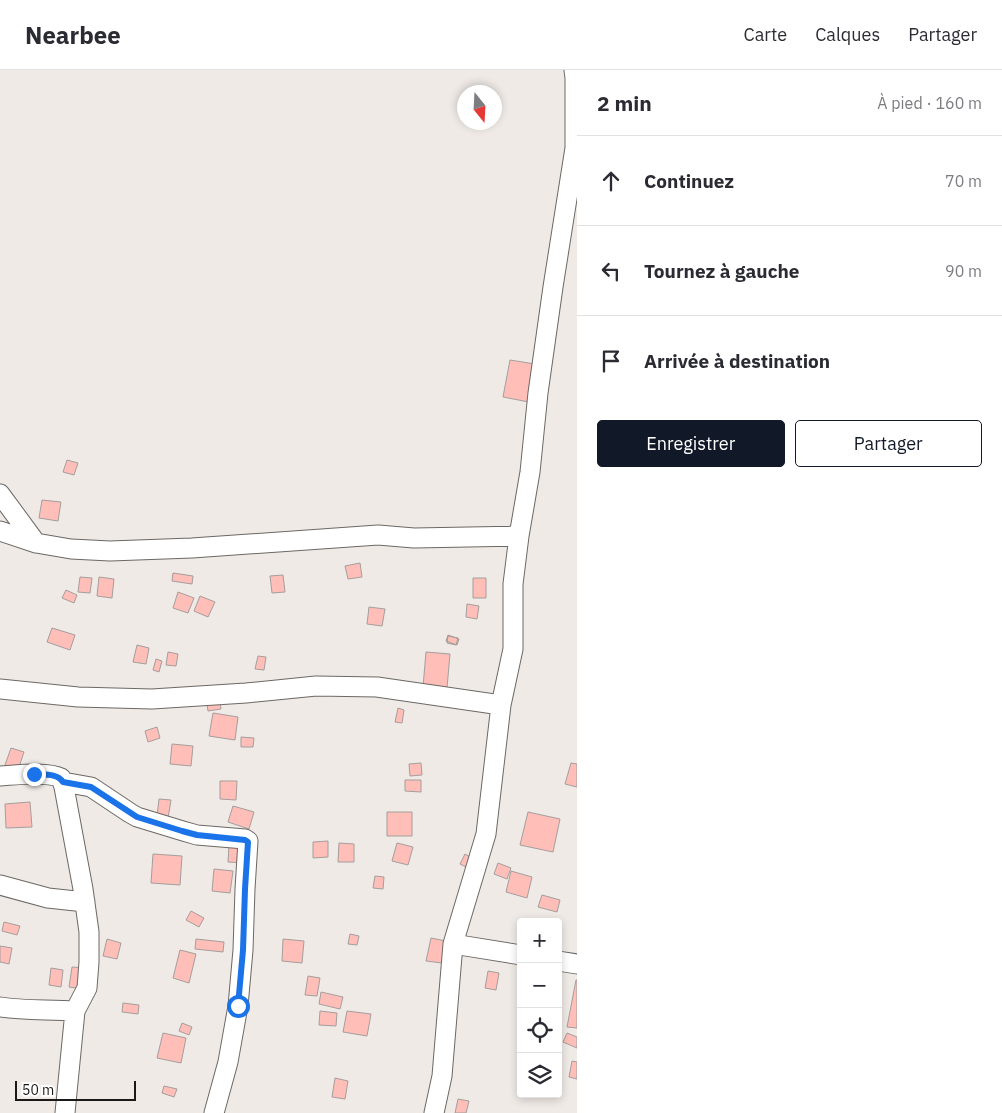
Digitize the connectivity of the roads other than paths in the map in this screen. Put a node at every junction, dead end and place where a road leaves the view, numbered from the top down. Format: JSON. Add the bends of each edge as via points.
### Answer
{"nodes":[{"id":1,"x":574,"y":70,"type":"edge"},
{"id":2,"x":572,"y":199,"type":"edge"},
{"id":3,"x":0,"y":494,"type":"edge"},
{"id":4,"x":0,"y":531,"type":"edge"},
{"id":5,"x":519,"y":536,"type":"junction"},
{"id":6,"x":36,"y":543,"type":"junction"},
{"id":7,"x":0,"y":689,"type":"edge"},
{"id":8,"x":500,"y":705,"type":"junction"},
{"id":9,"x":0,"y":776,"type":"edge"},
{"id":10,"x":63,"y":782,"type":"junction"},
{"id":11,"x":0,"y":885,"type":"edge"},
{"id":12,"x":85,"y":902,"type":"junction"},
{"id":13,"x":453,"y":944,"type":"junction"},
{"id":14,"x":517,"y":954,"type":"edge"},
{"id":15,"x":562,"y":962,"type":"edge"},
{"id":16,"x":577,"y":964,"type":"edge"},
{"id":17,"x":0,"y":1008,"type":"edge"},
{"id":18,"x":75,"y":1011,"type":"junction"},
{"id":19,"x":64,"y":1113,"type":"edge"},
{"id":20,"x":214,"y":1113,"type":"edge"},
{"id":21,"x":434,"y":1113,"type":"edge"}],
"edges":[{"from":1,"to":2,"type":"street"},
{"from":2,"to":5,"type":"street","via":[[553,287]]},
{"from":3,"to":6,"type":"street"},
{"from":4,"to":6,"type":"street"},
{"from":5,"to":6,"type":"street","via":[[414,538],[378,535],[110,551]]},
{"from":5,"to":8,"type":"street","via":[[513,584],[512,649]]},
{"from":7,"to":8,"type":"street","via":[[78,697],[152,699],[316,686],[378,687]]},
{"from":8,"to":13,"type":"street","via":[[486,834]]},
{"from":9,"to":10,"type":"street","via":[[56,776]]},
{"from":10,"to":12,"type":"street"},
{"from":10,"to":20,"type":"street","via":[[91,787],[137,817],[197,835],[248,842],[238,1006]]},
{"from":11,"to":12,"type":"street","via":[[48,898]]},
{"from":12,"to":18,"type":"street","via":[[89,962],[86,988]]},
{"from":13,"to":14,"type":"street"},
{"from":13,"to":21,"type":"street","via":[[442,1076]]},
{"from":15,"to":16,"type":"street"},
{"from":17,"to":18,"type":"street"},
{"from":18,"to":19,"type":"street"}]}
